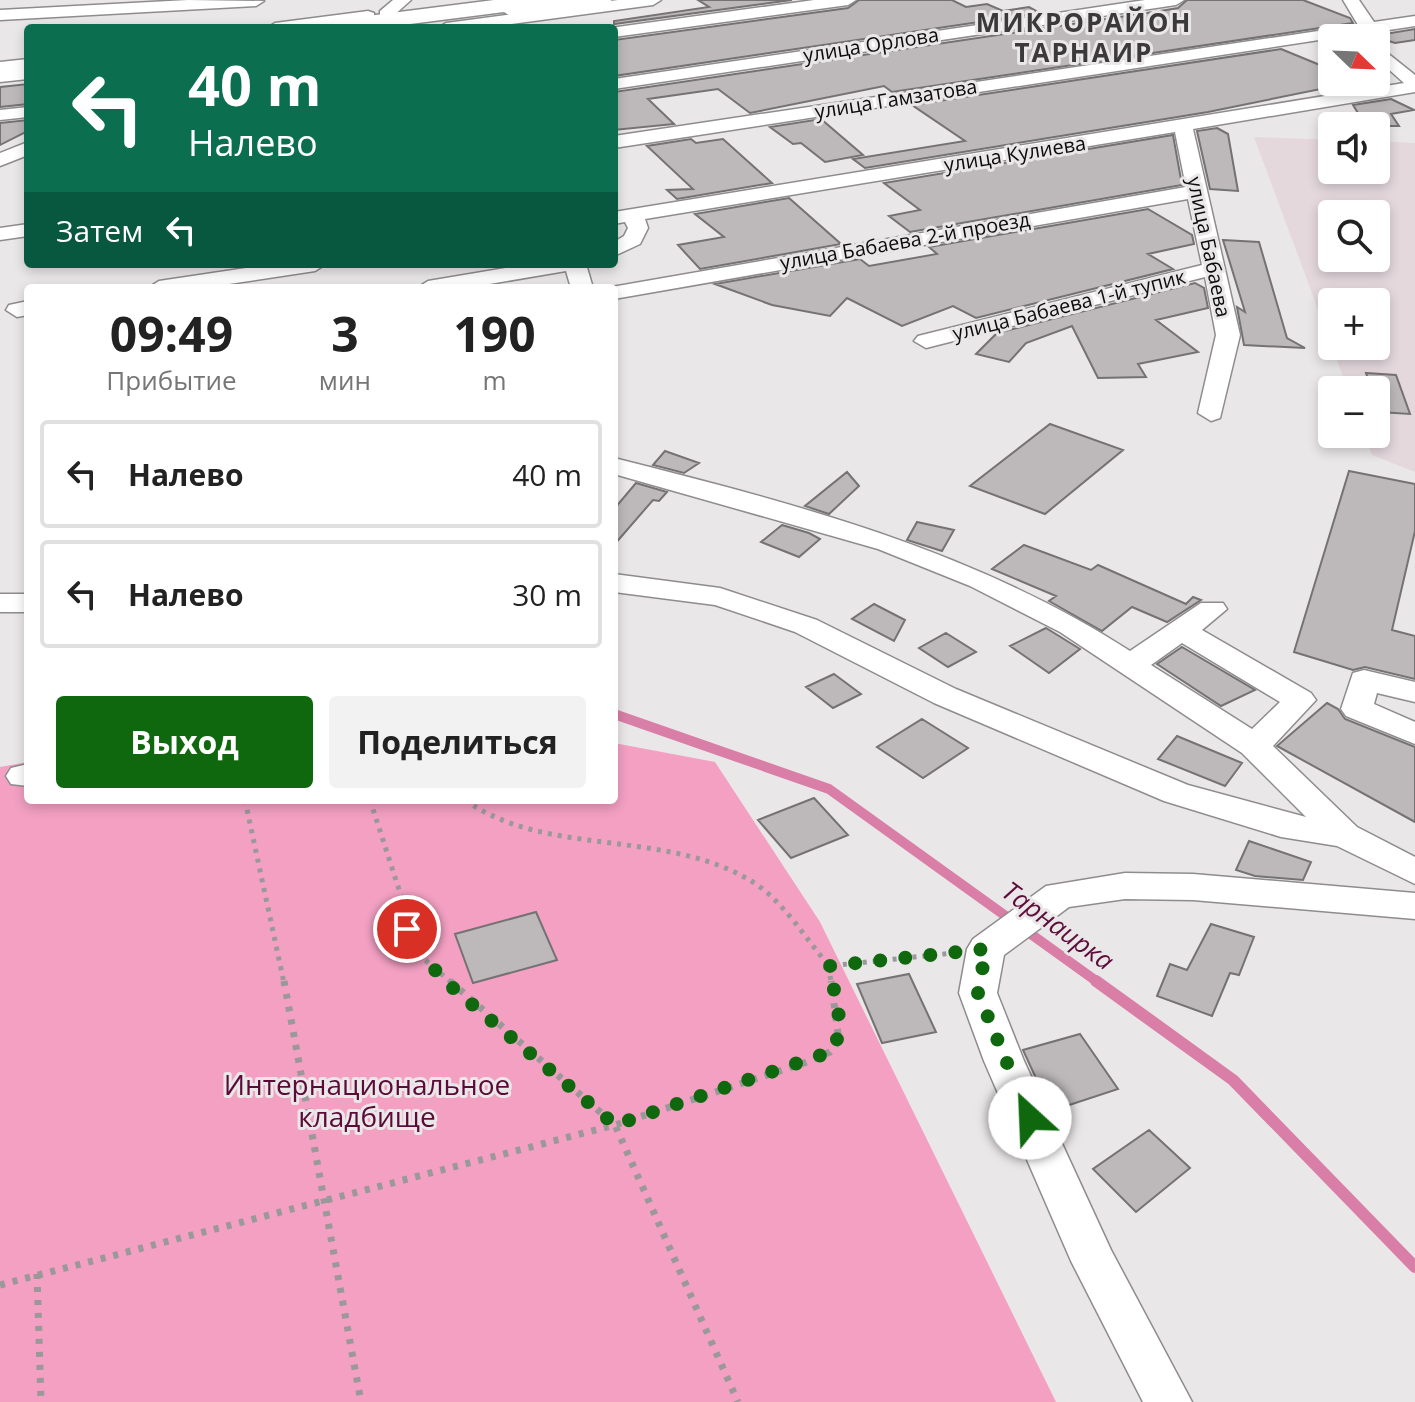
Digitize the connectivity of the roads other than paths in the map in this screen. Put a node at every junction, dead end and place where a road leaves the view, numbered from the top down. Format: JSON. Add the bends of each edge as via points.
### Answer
{"nodes":[{"id":1,"x":403,"y":0,"type":"edge"},
{"id":2,"x":498,"y":0,"type":"edge"},
{"id":3,"x":544,"y":0,"type":"edge"},
{"id":4,"x":601,"y":0,"type":"edge"},
{"id":5,"x":653,"y":0,"type":"edge"},
{"id":6,"x":848,"y":0,"type":"edge"},
{"id":7,"x":1176,"y":0,"type":"edge"},
{"id":8,"x":1351,"y":0,"type":"edge"},
{"id":9,"x":184,"y":3,"type":"edge"},
{"id":10,"x":256,"y":6,"type":"edge"},
{"id":11,"x":0,"y":15,"type":"edge"},
{"id":12,"x":388,"y":21,"type":"edge"},
{"id":13,"x":1415,"y":21,"type":"edge"},
{"id":14,"x":340,"y":24,"type":"edge"},
{"id":15,"x":359,"y":24,"type":"edge"},
{"id":16,"x":476,"y":24,"type":"edge"},
{"id":17,"x":1366,"y":24,"type":"edge"},
{"id":18,"x":1390,"y":27,"type":"edge"},
{"id":19,"x":618,"y":31,"type":"edge"},
{"id":20,"x":1318,"y":40,"type":"edge"},
{"id":21,"x":24,"y":56,"type":"edge"},
{"id":22,"x":0,"y":58,"type":"edge"},
{"id":23,"x":1390,"y":62,"type":"edge"},
{"id":24,"x":24,"y":66,"type":"edge"},
{"id":25,"x":0,"y":69,"type":"edge"},
{"id":26,"x":24,"y":74,"type":"edge"},
{"id":27,"x":0,"y":77,"type":"edge"},
{"id":28,"x":618,"y":83,"type":"edge"},
{"id":29,"x":1415,"y":85,"type":"edge"},
{"id":30,"x":24,"y":112,"type":"edge"},
{"id":31,"x":0,"y":115,"type":"edge"},
{"id":32,"x":1183,"y":127,"type":"junction"},
{"id":33,"x":618,"y":141,"type":"edge"},
{"id":34,"x":24,"y":150,"type":"edge"},
{"id":35,"x":0,"y":160,"type":"edge"},
{"id":36,"x":1197,"y":191,"type":"junction"},
{"id":37,"x":623,"y":216,"type":"edge"},
{"id":38,"x":24,"y":231,"type":"edge"},
{"id":39,"x":0,"y":234,"type":"edge"},
{"id":40,"x":618,"y":248,"type":"edge"},
{"id":41,"x":289,"y":268,"type":"edge"},
{"id":42,"x":544,"y":268,"type":"edge"},
{"id":43,"x":1212,"y":269,"type":"junction"},
{"id":44,"x":185,"y":284,"type":"edge"},
{"id":45,"x":451,"y":284,"type":"edge"},
{"id":46,"x":618,"y":291,"type":"edge"},
{"id":47,"x":926,"y":341,"type":"dead end"},
{"id":48,"x":1211,"y":413,"type":"dead end"},
{"id":49,"x":618,"y":467,"type":"edge"},
{"id":50,"x":618,"y":584,"type":"edge"},
{"id":51,"x":0,"y":603,"type":"edge"},
{"id":52,"x":24,"y":603,"type":"edge"},
{"id":53,"x":1212,"y":609,"type":"dead end"},
{"id":54,"x":1181,"y":630,"type":"junction"},
{"id":55,"x":1130,"y":665,"type":"junction"},
{"id":56,"x":1415,"y":692,"type":"edge"},
{"id":57,"x":1415,"y":734,"type":"edge"},
{"id":58,"x":1254,"y":746,"type":"junction"},
{"id":59,"x":1345,"y":835,"type":"junction"},
{"id":60,"x":1415,"y":872,"type":"edge"},
{"id":61,"x":1415,"y":906,"type":"edge"},
{"id":62,"x":1168,"y":1402,"type":"edge"}],
"edges":[{"from":1,"to":12,"type":"street"},
{"from":2,"to":12,"type":"street"},
{"from":3,"to":15,"type":"highway"},
{"from":4,"to":12,"type":"highway"},
{"from":5,"to":16,"type":"street"},
{"from":6,"to":19,"type":"street"},
{"from":7,"to":28,"type":"street","name":"улица Орлова"},
{"from":8,"to":17,"type":"street"},
{"from":9,"to":10,"type":"street"},
{"from":9,"to":11,"type":"street"},
{"from":12,"to":14,"type":"street"},
{"from":13,"to":18,"type":"street","name":"улица Гамзатова"},
{"from":20,"to":33,"type":"street","name":"улица Гамзатова"},
{"from":21,"to":22,"type":"highway"},
{"from":23,"to":29,"type":"street"},
{"from":24,"to":25,"type":"highway"},
{"from":26,"to":27,"type":"street"},
{"from":29,"to":32,"type":"street","name":"улица Кулиева"},
{"from":30,"to":31,"type":"street"},
{"from":32,"to":36,"type":"street","name":"улица Бабаева"},
{"from":32,"to":37,"type":"street","name":"улица Кулиева"},
{"from":34,"to":35,"type":"street"},
{"from":36,"to":43,"type":"street","name":"улица Бабаева"},
{"from":36,"to":46,"type":"street","name":"улица Бабаева 2-й проезд"},
{"from":37,"to":40,"type":"street","via":[[638,228],[633,240]]},
{"from":38,"to":39,"type":"street"},
{"from":41,"to":44,"type":"street"},
{"from":42,"to":45,"type":"street"},
{"from":43,"to":47,"type":"street","name":"улица Бабаева 1-й тупик"},
{"from":43,"to":48,"type":"street","name":"улица Бабаева","via":[[1228,335]]},
{"from":49,"to":55,"type":"street","via":[[888,543],[980,580],[1071,626]]},
{"from":50,"to":59,"type":"street","via":[[720,597],[806,626],[945,696],[1176,793],[1281,825]]},
{"from":51,"to":52,"type":"street"},
{"from":53,"to":54,"type":"street"},
{"from":54,"to":55,"type":"street"},
{"from":54,"to":58,"type":"street","via":[[1300,700]]},
{"from":55,"to":58,"type":"street"},
{"from":56,"to":57,"type":"street","via":[[1364,680],[1357,709]]},
{"from":58,"to":59,"type":"street"},
{"from":59,"to":60,"type":"street"},
{"from":61,"to":62,"type":"street","via":[[1125,886],[1059,895],[1008,932],[978,993],[1094,1261]]}]}
